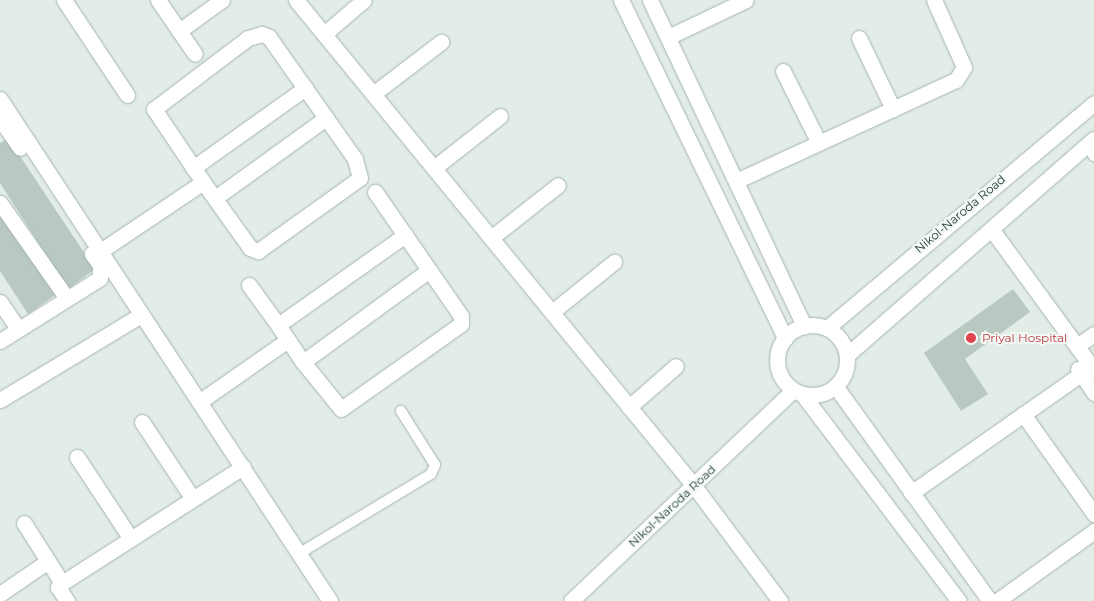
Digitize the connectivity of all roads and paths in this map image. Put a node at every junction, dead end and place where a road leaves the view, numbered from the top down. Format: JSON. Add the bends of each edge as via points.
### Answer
{"nodes":[{"id":1,"x":64,"y":0,"type":"edge"},
{"id":2,"x":158,"y":0,"type":"edge"},
{"id":3,"x":222,"y":0,"type":"edge"},
{"id":4,"x":296,"y":0,"type":"edge"},
{"id":5,"x":364,"y":0,"type":"edge"},
{"id":6,"x":622,"y":0,"type":"edge"},
{"id":7,"x":650,"y":0,"type":"edge"},
{"id":8,"x":746,"y":0,"type":"edge"},
{"id":9,"x":934,"y":0,"type":"edge"},
{"id":10,"x":179,"y":31,"type":"junction"},
{"id":11,"x":324,"y":34,"type":"junction"},
{"id":12,"x":668,"y":37,"type":"junction"},
{"id":13,"x":859,"y":38,"type":"dead end"},
{"id":14,"x":441,"y":42,"type":"dead end"},
{"id":15,"x":195,"y":54,"type":"dead end"},
{"id":16,"x":783,"y":71,"type":"dead end"},
{"id":17,"x":306,"y":88,"type":"junction"},
{"id":18,"x":374,"y":94,"type":"junction"},
{"id":19,"x":127,"y":95,"type":"dead end"},
{"id":20,"x":0,"y":99,"type":"edge"},
{"id":21,"x":1094,"y":103,"type":"edge"},
{"id":22,"x":893,"y":109,"type":"junction"},
{"id":23,"x":500,"y":116,"type":"dead end"},
{"id":24,"x":2,"y":118,"type":"edge"},
{"id":25,"x":326,"y":118,"type":"junction"},
{"id":26,"x":819,"y":143,"type":"junction"},
{"id":27,"x":1092,"y":147,"type":"edge"},
{"id":28,"x":193,"y":168,"type":"junction"},
{"id":29,"x":434,"y":168,"type":"junction"},
{"id":30,"x":203,"y":182,"type":"junction"},
{"id":31,"x":736,"y":182,"type":"junction"},
{"id":32,"x":558,"y":185,"type":"dead end"},
{"id":33,"x":375,"y":192,"type":"dead end"},
{"id":34,"x":215,"y":198,"type":"junction"},
{"id":35,"x":0,"y":203,"type":"edge"},
{"id":36,"x":992,"y":230,"type":"junction"},
{"id":37,"x":405,"y":235,"type":"junction"},
{"id":38,"x":491,"y":238,"type":"junction"},
{"id":39,"x":100,"y":252,"type":"junction"},
{"id":40,"x":614,"y":262,"type":"dead end"},
{"id":41,"x":429,"y":270,"type":"junction"},
{"id":42,"x":249,"y":285,"type":"dead end"},
{"id":43,"x":66,"y":297,"type":"junction"},
{"id":44,"x":0,"y":302,"type":"edge"},
{"id":45,"x":552,"y":312,"type":"junction"},
{"id":46,"x":141,"y":315,"type":"junction"},
{"id":47,"x":278,"y":325,"type":"junction"},
{"id":48,"x":804,"y":326,"type":"junction"},
{"id":49,"x":827,"y":328,"type":"junction"},
{"id":50,"x":18,"y":329,"type":"junction"},
{"id":51,"x":1094,"y":334,"type":"edge"},
{"id":52,"x":784,"y":338,"type":"junction"},
{"id":53,"x":288,"y":340,"type":"junction"},
{"id":54,"x":0,"y":341,"type":"edge"},
{"id":55,"x":1077,"y":346,"type":"junction"},
{"id":56,"x":847,"y":355,"type":"junction"},
{"id":57,"x":304,"y":362,"type":"junction"},
{"id":58,"x":676,"y":366,"type":"dead end"},
{"id":59,"x":1084,"y":371,"type":"edge"},
{"id":60,"x":836,"y":387,"type":"junction"},
{"id":61,"x":798,"y":392,"type":"junction"},
{"id":62,"x":1094,"y":393,"type":"edge"},
{"id":63,"x":0,"y":400,"type":"edge"},
{"id":64,"x":199,"y":402,"type":"junction"},
{"id":65,"x":629,"y":407,"type":"junction"},
{"id":66,"x":401,"y":410,"type":"dead end"},
{"id":67,"x":1023,"y":414,"type":"junction"},
{"id":68,"x":142,"y":422,"type":"dead end"},
{"id":69,"x":77,"y":456,"type":"dead end"},
{"id":70,"x":242,"y":467,"type":"junction"},
{"id":71,"x":694,"y":486,"type":"junction"},
{"id":72,"x":911,"y":493,"type":"junction"},
{"id":73,"x":193,"y":499,"type":"junction"},
{"id":74,"x":1094,"y":514,"type":"edge"},
{"id":75,"x":24,"y":523,"type":"dead end"},
{"id":76,"x":1094,"y":531,"type":"edge"},
{"id":77,"x":131,"y":539,"type":"junction"},
{"id":78,"x":300,"y":553,"type":"junction"},
{"id":79,"x":48,"y":561,"type":"junction"},
{"id":80,"x":62,"y":583,"type":"junction"},
{"id":81,"x":0,"y":594,"type":"edge"},
{"id":82,"x":67,"y":601,"type":"edge"},
{"id":83,"x":330,"y":601,"type":"edge"},
{"id":84,"x":571,"y":601,"type":"edge"},
{"id":85,"x":780,"y":601,"type":"edge"},
{"id":86,"x":959,"y":601,"type":"edge"},
{"id":87,"x":990,"y":601,"type":"edge"},
{"id":88,"x":997,"y":601,"type":"edge"}],
"edges":[{"from":1,"to":19,"type":"street"},
{"from":2,"to":10,"type":"street"},
{"from":3,"to":10,"type":"street"},
{"from":4,"to":11,"type":"street"},
{"from":5,"to":11,"type":"street"},
{"from":6,"to":52,"type":"street"},
{"from":7,"to":12,"type":"street"},
{"from":8,"to":12,"type":"street"},
{"from":9,"to":22,"type":"street","via":[[964,67],[956,80]]},
{"from":10,"to":15,"type":"street"},
{"from":11,"to":18,"type":"street"},
{"from":12,"to":31,"type":"street"},
{"from":13,"to":22,"type":"street"},
{"from":14,"to":18,"type":"street"},
{"from":16,"to":26,"type":"street"},
{"from":17,"to":25,"type":"street"},
{"from":17,"to":28,"type":"street"},
{"from":17,"to":28,"type":"street","via":[[269,37],[262,34],[248,38],[154,109]]},
{"from":18,"to":29,"type":"street"},
{"from":20,"to":24,"type":"street"},
{"from":21,"to":49,"type":"street","name":"Nikol-Naroda Road"},
{"from":22,"to":26,"type":"street"},
{"from":23,"to":29,"type":"street"},
{"from":24,"to":39,"type":"street"},
{"from":24,"to":43,"type":"street","via":[[100,265],[100,278]]},
{"from":25,"to":34,"type":"street"},
{"from":25,"to":34,"type":"street","via":[[355,159],[360,178],[264,248],[258,252],[250,248]]},
{"from":26,"to":31,"type":"street"},
{"from":27,"to":36,"type":"street"},
{"from":28,"to":30,"type":"street"},
{"from":29,"to":38,"type":"street"},
{"from":30,"to":34,"type":"street"},
{"from":30,"to":39,"type":"street"},
{"from":31,"to":48,"type":"street"},
{"from":32,"to":38,"type":"street"},
{"from":33,"to":37,"type":"street"},
{"from":35,"to":43,"type":"street"},
{"from":36,"to":55,"type":"street"},
{"from":36,"to":56,"type":"street"},
{"from":37,"to":41,"type":"street"},
{"from":37,"to":47,"type":"street"},
{"from":38,"to":45,"type":"street"},
{"from":39,"to":46,"type":"street"},
{"from":40,"to":45,"type":"street"},
{"from":41,"to":57,"type":"street"},
{"from":41,"to":57,"type":"street","via":[[462,320],[430,346],[341,410]]},
{"from":42,"to":47,"type":"street"},
{"from":43,"to":50,"type":"street"},
{"from":44,"to":50,"type":"street"},
{"from":45,"to":65,"type":"street"},
{"from":46,"to":63,"type":"street"},
{"from":46,"to":64,"type":"street"},
{"from":47,"to":53,"type":"street"},
{"from":48,"to":49,"type":"street"},
{"from":48,"to":52,"type":"street"},
{"from":49,"to":56,"type":"street","via":[[840,339]]},
{"from":50,"to":54,"type":"street"},
{"from":51,"to":55,"type":"street"},
{"from":52,"to":61,"type":"street","via":[[777,360],[784,382]]},
{"from":53,"to":57,"type":"street"},
{"from":53,"to":64,"type":"street"},
{"from":55,"to":59,"type":"street"},
{"from":56,"to":60,"type":"street","via":[[848,367]]},
{"from":58,"to":65,"type":"street"},
{"from":59,"to":62,"type":"street"},
{"from":59,"to":67,"type":"street"},
{"from":60,"to":61,"type":"street","via":[[826,393]]},
{"from":60,"to":72,"type":"street"},
{"from":61,"to":71,"type":"street","name":"Nikol-Naroda Road"},
{"from":61,"to":86,"type":"street"},
{"from":64,"to":70,"type":"street"},
{"from":65,"to":71,"type":"street"},
{"from":66,"to":78,"type":"lane","via":[[435,465],[432,474]]},
{"from":67,"to":72,"type":"street"},
{"from":67,"to":74,"type":"street"},
{"from":68,"to":73,"type":"street"},
{"from":69,"to":77,"type":"street"},
{"from":70,"to":73,"type":"street"},
{"from":70,"to":78,"type":"street"},
{"from":71,"to":84,"type":"street","name":"Nikol-Naroda Road"},
{"from":71,"to":85,"type":"street"},
{"from":72,"to":87,"type":"street"},
{"from":73,"to":77,"type":"street"},
{"from":75,"to":79,"type":"street"},
{"from":76,"to":88,"type":"street"},
{"from":77,"to":80,"type":"street"},
{"from":78,"to":83,"type":"street"},
{"from":79,"to":80,"type":"street"},
{"from":79,"to":81,"type":"street"},
{"from":80,"to":82,"type":"street","via":[[58,587]]}]}
